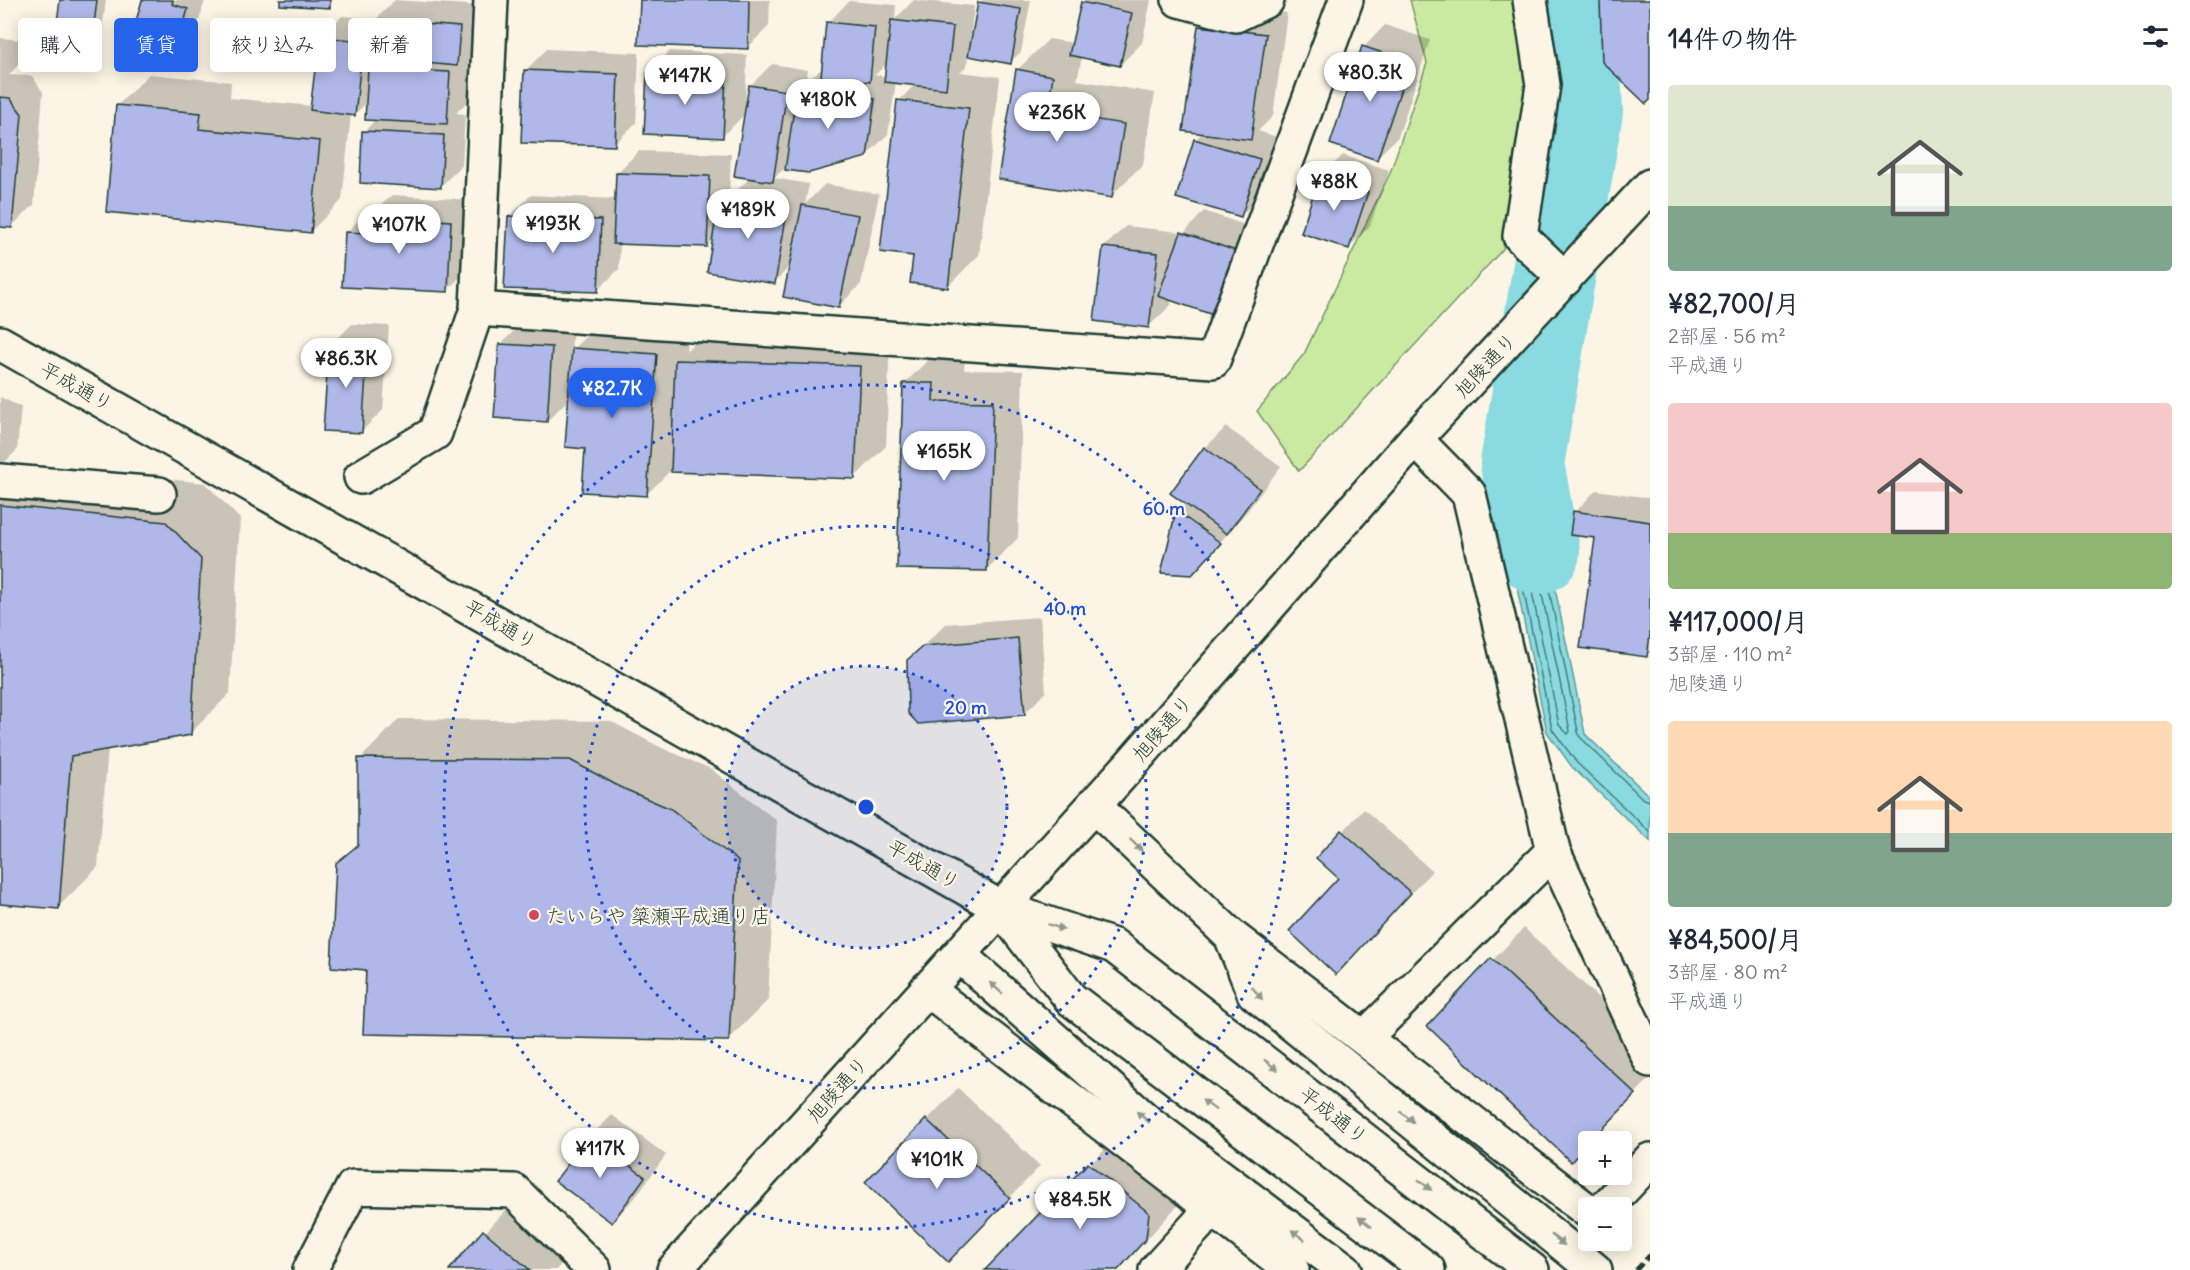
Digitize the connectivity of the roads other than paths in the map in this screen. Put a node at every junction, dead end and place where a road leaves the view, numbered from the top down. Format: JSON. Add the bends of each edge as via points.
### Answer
{"nodes":[{"id":1,"x":491,"y":0,"type":"edge"},
{"id":2,"x":1179,"y":0,"type":"edge"},
{"id":3,"x":1267,"y":0,"type":"edge"},
{"id":4,"x":1346,"y":0,"type":"edge"},
{"id":5,"x":1530,"y":0,"type":"edge"},
{"id":6,"x":1650,"y":186,"type":"edge"},
{"id":7,"x":1565,"y":279,"type":"junction"},
{"id":8,"x":477,"y":309,"type":"junction"},
{"id":9,"x":0,"y":343,"type":"edge"},
{"id":10,"x":1415,"y":439,"type":"junction"},
{"id":11,"x":361,"y":477,"type":"dead end"},
{"id":12,"x":0,"y":482,"type":"edge"},
{"id":13,"x":159,"y":494,"type":"dead end"},
{"id":14,"x":1093,"y":805,"type":"junction"},
{"id":15,"x":1552,"y":851,"type":"junction"},
{"id":16,"x":1001,"y":908,"type":"junction"},
{"id":17,"x":1231,"y":936,"type":"junction"},
{"id":18,"x":958,"y":955,"type":"junction"},
{"id":19,"x":927,"y":989,"type":"junction"},
{"id":20,"x":1364,"y":1038,"type":"junction"},
{"id":21,"x":1650,"y":1060,"type":"edge"},
{"id":22,"x":1650,"y":1160,"type":"edge"},
{"id":23,"x":1615,"y":1197,"type":"edge"},
{"id":24,"x":1578,"y":1203,"type":"edge"},
{"id":25,"x":1212,"y":1209,"type":"junction"},
{"id":26,"x":310,"y":1270,"type":"edge"},
{"id":27,"x":594,"y":1270,"type":"edge"},
{"id":28,"x":674,"y":1270,"type":"edge"},
{"id":29,"x":1156,"y":1270,"type":"edge"},
{"id":30,"x":1292,"y":1270,"type":"edge"},
{"id":31,"x":1345,"y":1270,"type":"edge"},
{"id":32,"x":1428,"y":1270,"type":"edge"},
{"id":33,"x":1532,"y":1270,"type":"edge"},
{"id":34,"x":1595,"y":1270,"type":"edge"}],
"edges":[{"from":1,"to":8,"type":"street"},
{"from":2,"to":3,"type":"street","via":[[1236,15]]},
{"from":4,"to":8,"type":"street","via":[[1213,362]]},
{"from":5,"to":7,"type":"street","via":[[1543,85],[1520,236]]},
{"from":6,"to":7,"type":"street","name":"旭陵通り"},
{"from":7,"to":10,"type":"street","name":"旭陵通り"},
{"from":8,"to":11,"type":"street","via":[[435,433]]},
{"from":9,"to":16,"type":"street","name":"平成通り"},
{"from":10,"to":14,"type":"street","name":"旭陵通り"},
{"from":10,"to":15,"type":"street","via":[[1469,494]]},
{"from":12,"to":13,"type":"street"},
{"from":14,"to":16,"type":"street","name":"旭陵通り"},
{"from":14,"to":17,"type":"street","one_way":true},
{"from":15,"to":20,"type":"street"},
{"from":15,"to":21,"type":"street"},
{"from":16,"to":18,"type":"street","name":"旭陵通り"},
{"from":32,"to":16,"type":"street","name":"平成通り","one_way":true,"via":[[1071,999]]},
{"from":16,"to":33,"type":"street","name":"平成通り","one_way":true,"via":[[1114,946]]},
{"from":17,"to":20,"type":"street"},
{"from":17,"to":34,"type":"street","one_way":true,"via":[[1254,993]]},
{"from":18,"to":19,"type":"street","name":"旭陵通り"},
{"from":31,"to":18,"type":"street","one_way":true,"via":[[1149,1123]]},
{"from":19,"to":25,"type":"street"},
{"from":19,"to":28,"type":"street","name":"旭陵通り"},
{"from":20,"to":24,"type":"street"},
{"from":22,"to":23,"type":"street"},
{"from":25,"to":29,"type":"street"},
{"from":25,"to":30,"type":"street"},
{"from":26,"to":27,"type":"street","via":[[353,1187],[514,1191]]}]}
